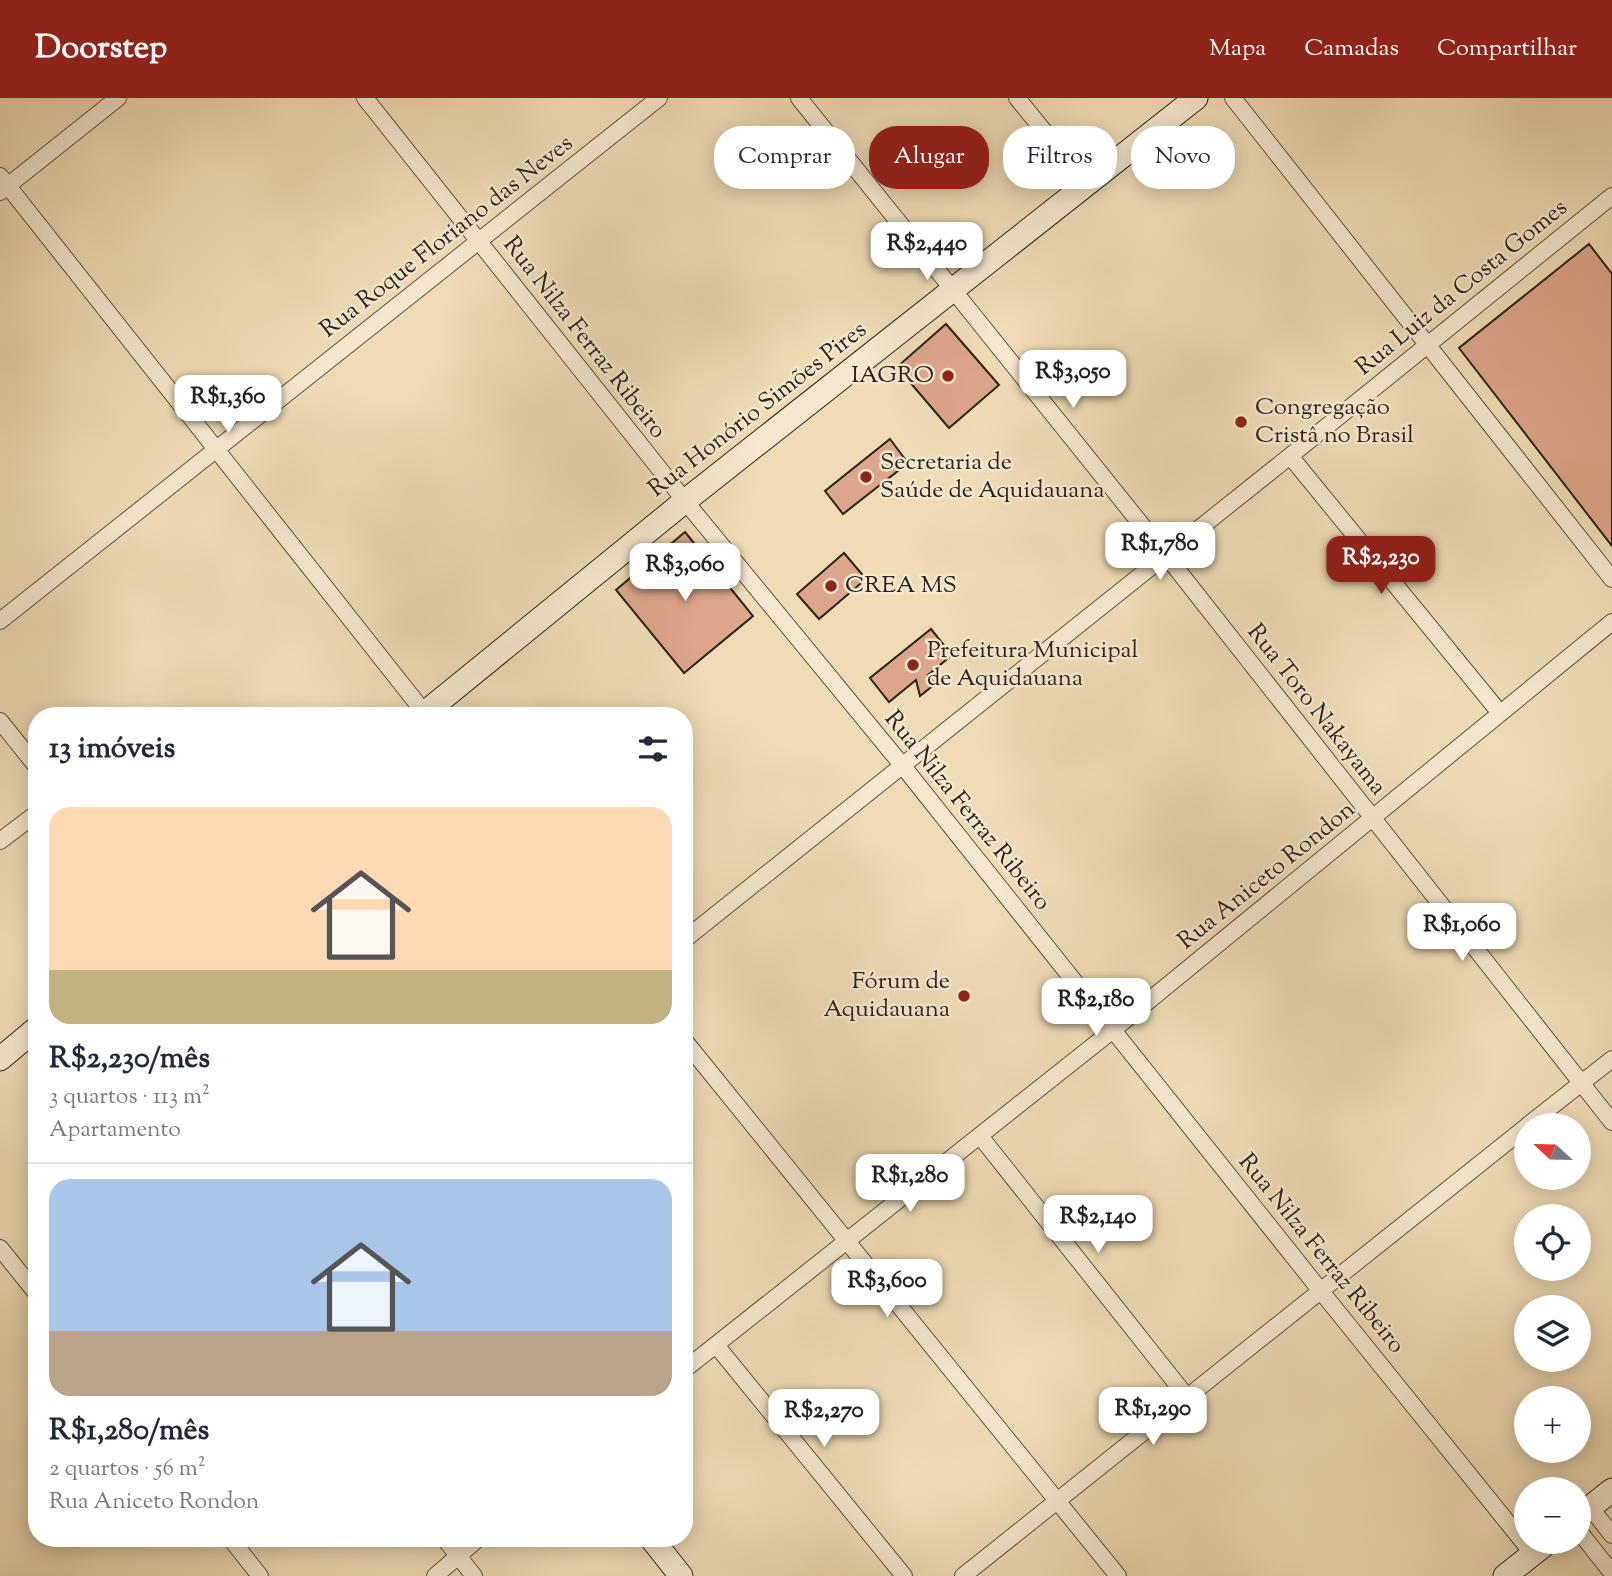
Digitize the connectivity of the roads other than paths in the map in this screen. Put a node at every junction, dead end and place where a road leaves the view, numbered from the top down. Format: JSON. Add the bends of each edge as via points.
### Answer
{"nodes":[{"id":1,"x":118,"y":98,"type":"edge"},
{"id":2,"x":365,"y":98,"type":"edge"},
{"id":3,"x":659,"y":98,"type":"edge"},
{"id":4,"x":799,"y":98,"type":"edge"},
{"id":5,"x":1017,"y":98,"type":"edge"},
{"id":6,"x":1196,"y":98,"type":"edge"},
{"id":7,"x":1233,"y":98,"type":"edge"},
{"id":8,"x":1040,"y":126,"type":"edge"},
{"id":9,"x":1117,"y":160,"type":"edge"},
{"id":10,"x":3,"y":185,"type":"edge"},
{"id":11,"x":1081,"y":189,"type":"edge"},
{"id":12,"x":1612,"y":196,"type":"edge"},
{"id":13,"x":479,"y":241,"type":"junction"},
{"id":14,"x":953,"y":290,"type":"junction"},
{"id":15,"x":1427,"y":345,"type":"junction"},
{"id":16,"x":216,"y":449,"type":"junction"},
{"id":17,"x":1290,"y":456,"type":"junction"},
{"id":18,"x":685,"y":501,"type":"junction"},
{"id":19,"x":1165,"y":554,"type":"junction"},
{"id":20,"x":1612,"y":579,"type":"edge"},
{"id":21,"x":0,"y":621,"type":"edge"},
{"id":22,"x":1612,"y":622,"type":"edge"},
{"id":23,"x":418,"y":707,"type":"edge"},
{"id":24,"x":434,"y":707,"type":"edge"},
{"id":25,"x":1500,"y":713,"type":"junction"},
{"id":26,"x":0,"y":721,"type":"edge"},
{"id":27,"x":28,"y":756,"type":"edge"},
{"id":28,"x":902,"y":765,"type":"junction"},
{"id":29,"x":1372,"y":819,"type":"junction"},
{"id":30,"x":28,"y":820,"type":"edge"},
{"id":31,"x":0,"y":841,"type":"edge"},
{"id":32,"x":693,"y":933,"type":"edge"},
{"id":33,"x":1113,"y":1030,"type":"junction"},
{"id":34,"x":28,"y":1036,"type":"edge"},
{"id":35,"x":693,"y":1051,"type":"edge"},
{"id":36,"x":0,"y":1059,"type":"edge"},
{"id":37,"x":1612,"y":1059,"type":"edge"},
{"id":38,"x":1581,"y":1084,"type":"junction"},
{"id":39,"x":1544,"y":1113,"type":"edge"},
{"id":40,"x":1612,"y":1122,"type":"edge"},
{"id":41,"x":980,"y":1136,"type":"junction"},
{"id":42,"x":1514,"y":1136,"type":"edge"},
{"id":43,"x":847,"y":1241,"type":"junction"},
{"id":44,"x":0,"y":1248,"type":"edge"},
{"id":45,"x":28,"y":1283,"type":"edge"},
{"id":46,"x":1320,"y":1290,"type":"junction"},
{"id":47,"x":716,"y":1345,"type":"junction"},
{"id":48,"x":693,"y":1363,"type":"edge"},
{"id":49,"x":1187,"y":1397,"type":"junction"},
{"id":50,"x":1612,"y":1490,"type":"edge"},
{"id":51,"x":1057,"y":1501,"type":"junction"},
{"id":52,"x":1591,"y":1506,"type":"edge"},
{"id":53,"x":1514,"y":1516,"type":"edge"},
{"id":54,"x":1591,"y":1518,"type":"edge"},
{"id":55,"x":1612,"y":1535,"type":"edge"},
{"id":56,"x":1591,"y":1546,"type":"edge"},
{"id":57,"x":237,"y":1547,"type":"edge"},
{"id":58,"x":451,"y":1547,"type":"edge"},
{"id":59,"x":468,"y":1547,"type":"edge"},
{"id":60,"x":658,"y":1547,"type":"edge"},
{"id":61,"x":1534,"y":1554,"type":"edge"},
{"id":62,"x":458,"y":1556,"type":"junction"},
{"id":63,"x":1612,"y":1573,"type":"edge"},
{"id":64,"x":260,"y":1576,"type":"edge"},
{"id":65,"x":435,"y":1576,"type":"edge"},
{"id":66,"x":474,"y":1576,"type":"edge"},
{"id":67,"x":681,"y":1576,"type":"edge"},
{"id":68,"x":904,"y":1576,"type":"edge"},
{"id":69,"x":963,"y":1576,"type":"edge"},
{"id":70,"x":1118,"y":1576,"type":"edge"},
{"id":71,"x":1506,"y":1576,"type":"edge"}],
"edges":[{"from":1,"to":10,"type":"street"},
{"from":2,"to":13,"type":"street","name":"Rua Nilza Ferraz Ribeiro"},
{"from":3,"to":13,"type":"street","name":"Rua Roque Floriano das Neves"},
{"from":4,"to":14,"type":"street","name":"Rua Toro Nakayama"},
{"from":5,"to":8,"type":"street"},
{"from":6,"to":9,"type":"main road","name":"Rua Honório Simões Pires"},
{"from":7,"to":15,"type":"street"},
{"from":10,"to":16,"type":"street"},
{"from":11,"to":14,"type":"main road","name":"Rua Honório Simões Pires"},
{"from":12,"to":15,"type":"street","name":"Rua Luiz da Costa Gomes"},
{"from":13,"to":16,"type":"street","name":"Rua Roque Floriano das Neves"},
{"from":13,"to":18,"type":"street","name":"Rua Nilza Ferraz Ribeiro"},
{"from":14,"to":18,"type":"main road","name":"Rua Honório Simões Pires"},
{"from":14,"to":19,"type":"street","name":"Rua Toro Nakayama"},
{"from":15,"to":17,"type":"street","name":"Rua Luiz da Costa Gomes"},
{"from":15,"to":20,"type":"street"},
{"from":16,"to":21,"type":"street","name":"Rua Roque Floriano das Neves"},
{"from":16,"to":23,"type":"street"},
{"from":17,"to":19,"type":"street","name":"Rua Luiz da Costa Gomes"},
{"from":17,"to":25,"type":"street"},
{"from":18,"to":24,"type":"main road","name":"Rua Honório Simões Pires"},
{"from":18,"to":28,"type":"street","name":"Rua Nilza Ferraz Ribeiro"},
{"from":19,"to":28,"type":"street","name":"Rua Luiz da Costa Gomes"},
{"from":19,"to":29,"type":"street","name":"Rua Toro Nakayama"},
{"from":22,"to":25,"type":"street","name":"Rua Aniceto Rondon"},
{"from":25,"to":29,"type":"street","name":"Rua Aniceto Rondon"},
{"from":26,"to":27,"type":"street"},
{"from":28,"to":32,"type":"street","name":"Rua Luiz da Costa Gomes"},
{"from":28,"to":33,"type":"street","name":"Rua Nilza Ferraz Ribeiro"},
{"from":29,"to":33,"type":"street","name":"Rua Aniceto Rondon"},
{"from":29,"to":38,"type":"street","name":"Rua Toro Nakayama"},
{"from":30,"to":31,"type":"street"},
{"from":33,"to":41,"type":"street","name":"Rua Aniceto Rondon"},
{"from":33,"to":46,"type":"street","name":"Rua Nilza Ferraz Ribeiro"},
{"from":34,"to":36,"type":"main road"},
{"from":35,"to":43,"type":"street"},
{"from":37,"to":38,"type":"street"},
{"from":38,"to":39,"type":"street"},
{"from":38,"to":40,"type":"street","name":"Rua Toro Nakayama"},
{"from":41,"to":43,"type":"street","name":"Rua Aniceto Rondon"},
{"from":41,"to":49,"type":"street"},
{"from":42,"to":46,"type":"street"},
{"from":43,"to":47,"type":"street","name":"Rua Aniceto Rondon"},
{"from":43,"to":51,"type":"street"},
{"from":44,"to":45,"type":"street"},
{"from":46,"to":49,"type":"street"},
{"from":46,"to":53,"type":"street","name":"Rua Nilza Ferraz Ribeiro"},
{"from":47,"to":48,"type":"street","name":"Rua Aniceto Rondon"},
{"from":47,"to":68,"type":"street"},
{"from":49,"to":51,"type":"street"},
{"from":50,"to":52,"type":"main road"},
{"from":51,"to":69,"type":"street"},
{"from":51,"to":70,"type":"street"},
{"from":54,"to":55,"type":"street"},
{"from":56,"to":63,"type":"street"},
{"from":57,"to":64,"type":"street"},
{"from":58,"to":62,"type":"street"},
{"from":59,"to":62,"type":"street"},
{"from":60,"to":67,"type":"main road"},
{"from":61,"to":71,"type":"main road"},
{"from":62,"to":65,"type":"street"},
{"from":62,"to":66,"type":"street"}]}
